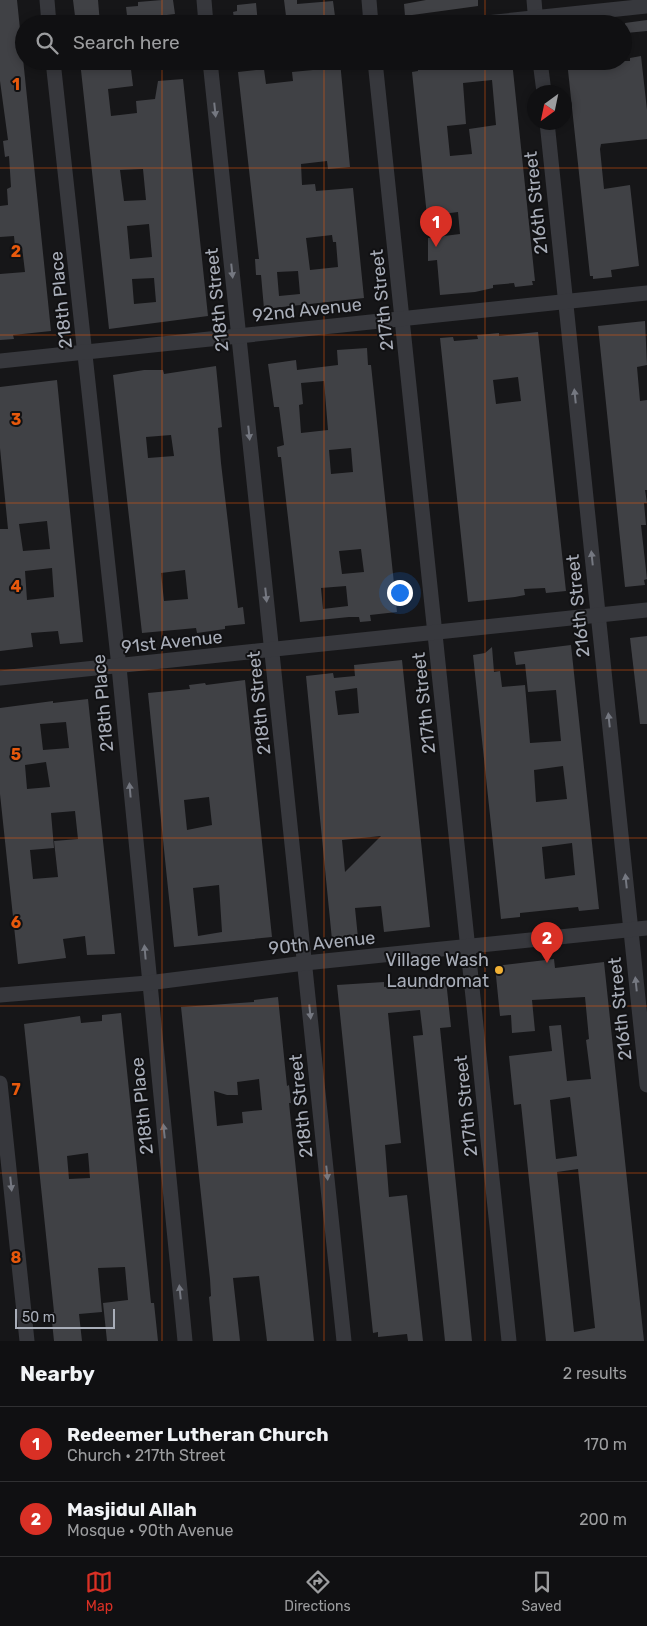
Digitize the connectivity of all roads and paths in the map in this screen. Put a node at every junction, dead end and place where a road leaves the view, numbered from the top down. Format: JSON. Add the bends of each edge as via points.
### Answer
{"nodes":[{"id":1,"x":46,"y":0,"type":"edge"},
{"id":2,"x":204,"y":0,"type":"edge"},
{"id":3,"x":369,"y":0,"type":"edge"},
{"id":4,"x":534,"y":0,"type":"edge"},
{"id":5,"x":647,"y":6,"type":"edge"},
{"id":6,"x":48,"y":15,"type":"edge"},
{"id":7,"x":205,"y":15,"type":"edge"},
{"id":8,"x":370,"y":15,"type":"edge"},
{"id":9,"x":535,"y":15,"type":"edge"},
{"id":10,"x":580,"y":15,"type":"edge"},
{"id":11,"x":54,"y":70,"type":"edge"},
{"id":12,"x":211,"y":70,"type":"edge"},
{"id":13,"x":376,"y":70,"type":"edge"},
{"id":14,"x":541,"y":70,"type":"edge"},
{"id":15,"x":543,"y":85,"type":"edge"},
{"id":16,"x":548,"y":130,"type":"edge"},
{"id":17,"x":647,"y":293,"type":"edge"},
{"id":18,"x":566,"y":301,"type":"junction"},
{"id":19,"x":402,"y":318,"type":"junction"},
{"id":20,"x":239,"y":336,"type":"junction"},
{"id":21,"x":86,"y":353,"type":"junction"},
{"id":22,"x":0,"y":361,"type":"edge"},
{"id":23,"x":647,"y":610,"type":"edge"},
{"id":24,"x":598,"y":615,"type":"junction"},
{"id":25,"x":435,"y":633,"type":"junction"},
{"id":26,"x":272,"y":650,"type":"junction"},
{"id":27,"x":119,"y":667,"type":"junction"},
{"id":28,"x":0,"y":678,"type":"edge"},
{"id":29,"x":647,"y":928,"type":"edge"},
{"id":30,"x":631,"y":930,"type":"junction"},
{"id":31,"x":468,"y":948,"type":"junction"},
{"id":32,"x":305,"y":963,"type":"junction"},
{"id":33,"x":148,"y":982,"type":"junction"},
{"id":34,"x":0,"y":995,"type":"edge"},
{"id":35,"x":0,"y":1083,"type":"edge"},
{"id":36,"x":647,"y":1085,"type":"edge"},
{"id":37,"x":27,"y":1341,"type":"edge"},
{"id":38,"x":185,"y":1341,"type":"edge"},
{"id":39,"x":344,"y":1341,"type":"edge"},
{"id":40,"x":509,"y":1341,"type":"edge"}],
"edges":[{"from":1,"to":6,"type":"street"},
{"from":2,"to":7,"type":"street"},
{"from":3,"to":8,"type":"street"},
{"from":4,"to":9,"type":"street"},
{"from":5,"to":10,"type":"street"},
{"from":11,"to":21,"type":"street","name":"218th Place"},
{"from":12,"to":20,"type":"street","name":"218th Street","one_way":true},
{"from":13,"to":19,"type":"street","name":"217th Street"},
{"from":14,"to":15,"type":"street"},
{"from":16,"to":18,"type":"street","name":"216th Street"},
{"from":17,"to":18,"type":"street","name":"92nd Avenue"},
{"from":18,"to":19,"type":"street","name":"92nd Avenue"},
{"from":24,"to":18,"type":"street","name":"216th Street","one_way":true},
{"from":19,"to":20,"type":"street","name":"92nd Avenue"},
{"from":19,"to":25,"type":"street","name":"217th Street"},
{"from":20,"to":21,"type":"street","name":"92nd Avenue"},
{"from":20,"to":26,"type":"street","name":"218th Street","one_way":true},
{"from":21,"to":22,"type":"street","name":"92nd Avenue"},
{"from":21,"to":27,"type":"street","name":"218th Place"},
{"from":23,"to":24,"type":"street","name":"91st Avenue"},
{"from":24,"to":25,"type":"street","name":"91st Avenue"},
{"from":30,"to":24,"type":"street","name":"216th Street","one_way":true},
{"from":25,"to":26,"type":"street","name":"91st Avenue"},
{"from":25,"to":31,"type":"street","name":"217th Street"},
{"from":26,"to":27,"type":"street","name":"91st Avenue"},
{"from":26,"to":32,"type":"street","name":"218th Street"},
{"from":27,"to":28,"type":"street","name":"91st Avenue"},
{"from":33,"to":27,"type":"street","name":"218th Place","one_way":true},
{"from":29,"to":30,"type":"street","name":"90th Avenue"},
{"from":30,"to":31,"type":"street","name":"90th Avenue"},
{"from":36,"to":30,"type":"street","name":"216th Street","one_way":true},
{"from":31,"to":32,"type":"street","name":"90th Avenue"},
{"from":31,"to":40,"type":"street","name":"217th Street"},
{"from":32,"to":33,"type":"street","name":"90th Avenue"},
{"from":32,"to":39,"type":"street","name":"218th Street","one_way":true},
{"from":33,"to":34,"type":"street","name":"90th Avenue"},
{"from":38,"to":33,"type":"street","name":"218th Place","one_way":true},
{"from":35,"to":37,"type":"street","one_way":true}]}
